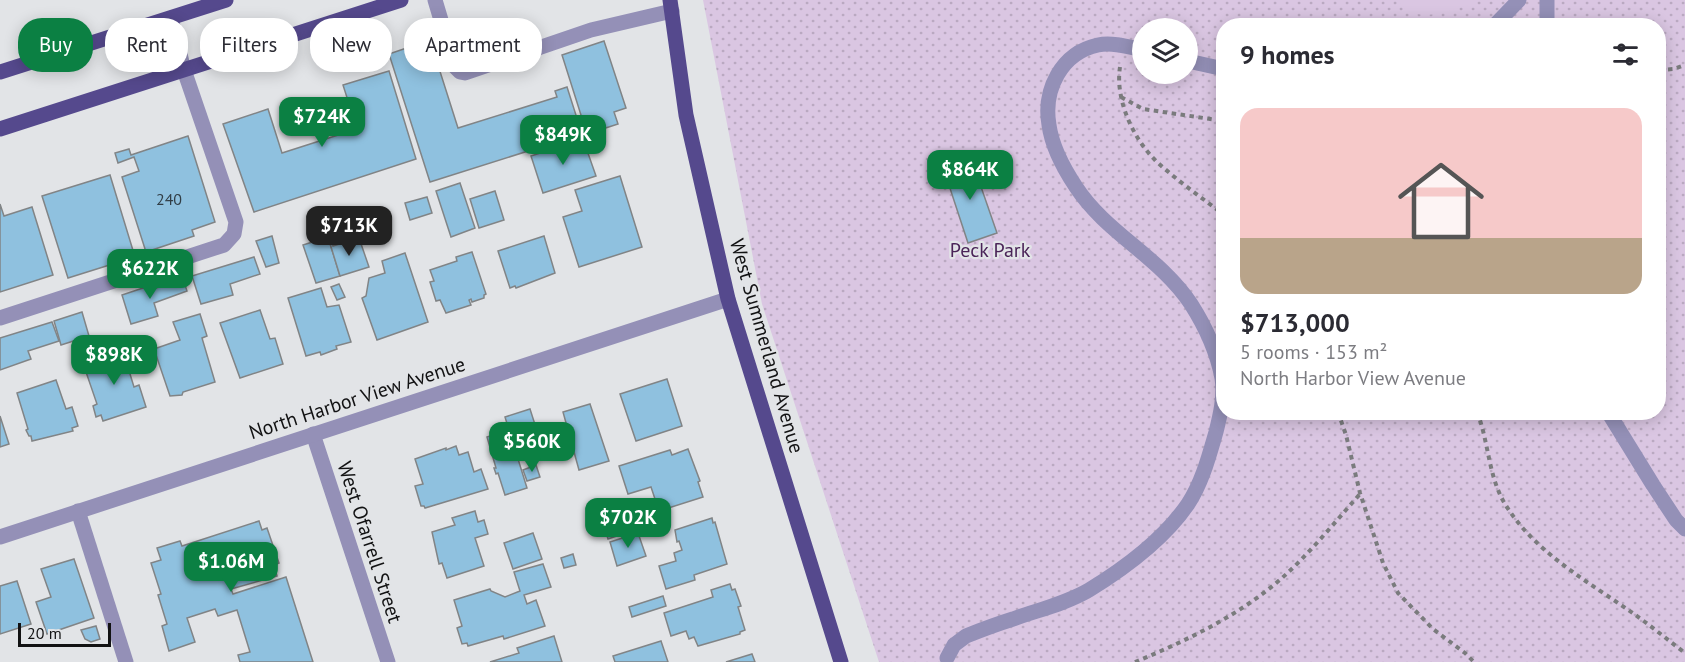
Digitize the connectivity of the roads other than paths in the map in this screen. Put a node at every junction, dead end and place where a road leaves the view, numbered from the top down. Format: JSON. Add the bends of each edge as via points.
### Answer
{"nodes":[{"id":1,"x":226,"y":0,"type":"edge"},
{"id":2,"x":401,"y":0,"type":"edge"},
{"id":3,"x":435,"y":0,"type":"edge"},
{"id":4,"x":1519,"y":0,"type":"edge"},
{"id":5,"x":1547,"y":0,"type":"edge"},
{"id":6,"x":671,"y":5,"type":"edge"},
{"id":7,"x":171,"y":18,"type":"edge"},
{"id":8,"x":1502,"y":18,"type":"edge"},
{"id":9,"x":1547,"y":18,"type":"edge"},
{"id":10,"x":105,"y":39,"type":"edge"},
{"id":11,"x":1132,"y":47,"type":"edge"},
{"id":12,"x":1198,"y":63,"type":"edge"},
{"id":13,"x":1216,"y":67,"type":"edge"},
{"id":14,"x":188,"y":68,"type":"edge"},
{"id":15,"x":0,"y":72,"type":"edge"},
{"id":16,"x":175,"y":72,"type":"edge"},
{"id":17,"x":185,"y":72,"type":"edge"},
{"id":18,"x":0,"y":129,"type":"edge"},
{"id":19,"x":728,"y":299,"type":"junction"},
{"id":20,"x":0,"y":318,"type":"edge"},
{"id":21,"x":1216,"y":357,"type":"edge"},
{"id":22,"x":1219,"y":420,"type":"edge"},
{"id":23,"x":1613,"y":420,"type":"edge"},
{"id":24,"x":313,"y":434,"type":"junction"},
{"id":25,"x":78,"y":511,"type":"junction"},
{"id":26,"x":1685,"y":529,"type":"edge"},
{"id":27,"x":0,"y":537,"type":"edge"},
{"id":28,"x":947,"y":658,"type":"dead end"},
{"id":29,"x":126,"y":662,"type":"edge"},
{"id":30,"x":388,"y":662,"type":"edge"},
{"id":31,"x":841,"y":662,"type":"edge"}],
"edges":[{"from":1,"to":7,"type":"main road"},
{"from":2,"to":14,"type":"main road"},
{"from":3,"to":6,"type":"street","via":[[455,67],[465,73]]},
{"from":4,"to":8,"type":"street"},
{"from":5,"to":9,"type":"street"},
{"from":6,"to":19,"type":"main road","name":"West Summerland Avenue","via":[[686,115]]},
{"from":10,"to":15,"type":"main road"},
{"from":11,"to":21,"type":"street","via":[[1099,45],[1077,54],[1059,69],[1048,96],[1049,126],[1060,160],[1078,189],[1190,302],[1210,337]]},
{"from":12,"to":13,"type":"street"},
{"from":16,"to":18,"type":"main road"},
{"from":17,"to":20,"type":"street","via":[[236,222],[234,234],[224,245]]},
{"from":19,"to":24,"type":"street","name":"North Harbor View Avenue"},
{"from":19,"to":31,"type":"main road","name":"West Summerland Avenue"},
{"from":22,"to":28,"type":"street","via":[[1199,483],[1188,504],[1164,532],[1088,590],[966,636],[954,645]]},
{"from":23,"to":26,"type":"street"},
{"from":24,"to":25,"type":"street","name":"North Harbor View Avenue"},
{"from":24,"to":30,"type":"street","name":"West Ofarrell Street"},
{"from":25,"to":27,"type":"street","name":"North Harbor View Avenue"},
{"from":25,"to":29,"type":"street"}]}
